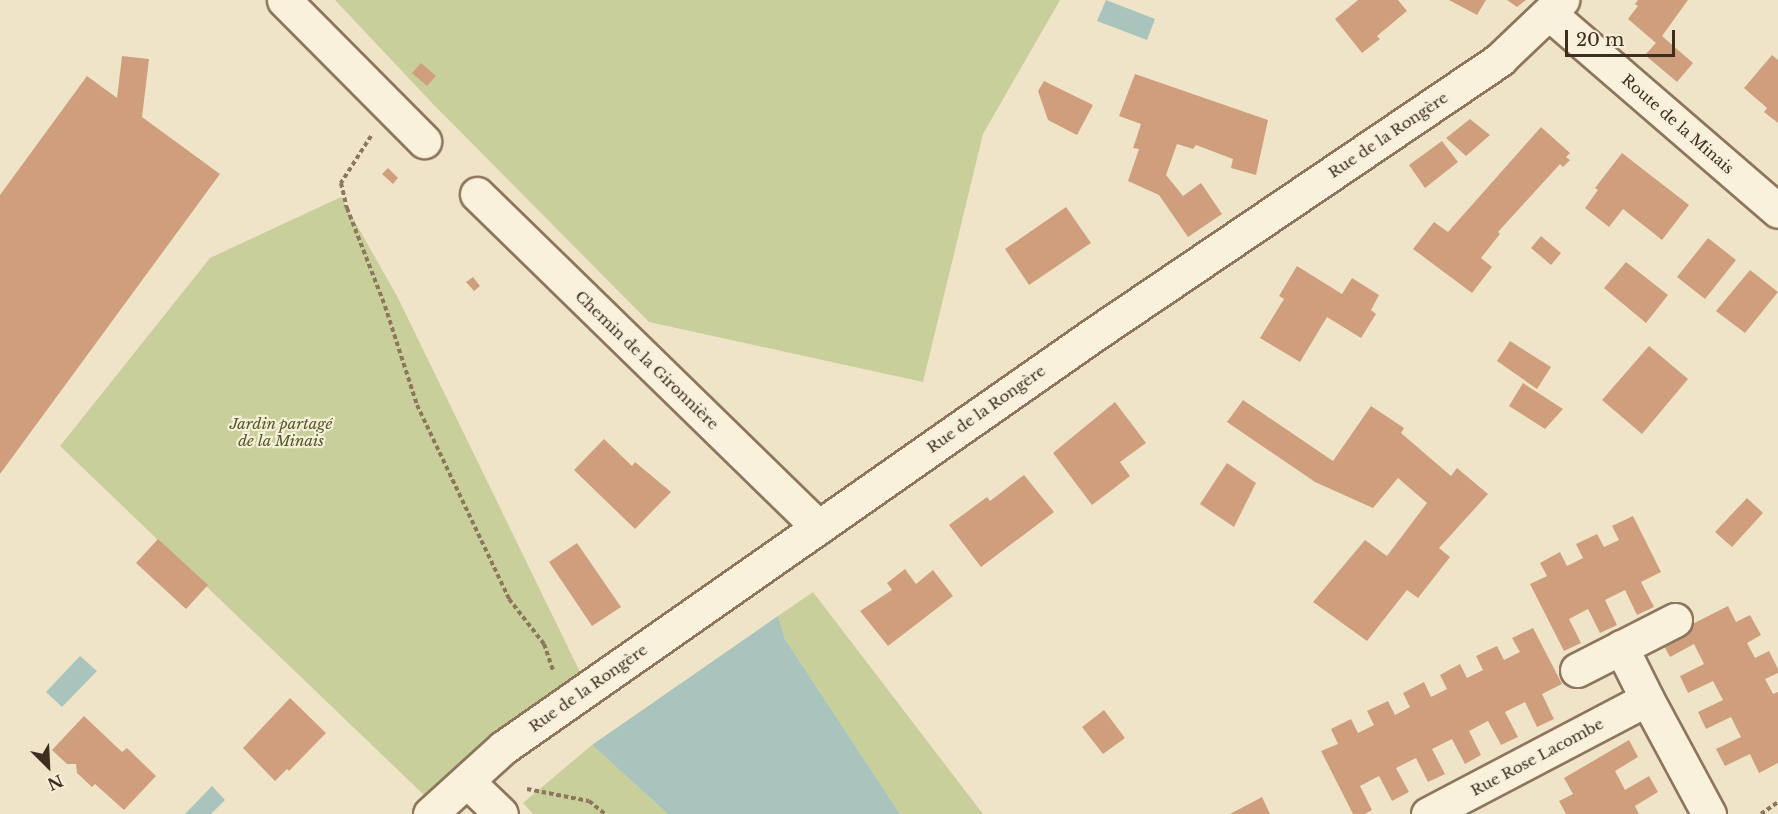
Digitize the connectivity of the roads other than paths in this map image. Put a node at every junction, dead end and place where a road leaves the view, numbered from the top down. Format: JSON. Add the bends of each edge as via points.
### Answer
{"nodes":[{"id":1,"x":284,"y":0,"type":"edge"},
{"id":2,"x":1556,"y":7,"type":"edge"},
{"id":3,"x":424,"y":141,"type":"dead end"},
{"id":4,"x":477,"y":194,"type":"dead end"},
{"id":5,"x":1778,"y":211,"type":"edge"},
{"id":6,"x":818,"y":527,"type":"junction"},
{"id":7,"x":1675,"y":620,"type":"dead end"},
{"id":8,"x":1621,"y":647,"type":"junction"},
{"id":9,"x":1577,"y":670,"type":"dead end"},
{"id":10,"x":1647,"y":699,"type":"junction"},
{"id":11,"x":469,"y":779,"type":"junction"},
{"id":12,"x":430,"y":814,"type":"edge"},
{"id":13,"x":501,"y":814,"type":"edge"},
{"id":14,"x":1428,"y":814,"type":"edge"},
{"id":15,"x":1709,"y":814,"type":"edge"}],
"edges":[{"from":1,"to":3,"type":"street"},
{"from":2,"to":5,"type":"street","name":"Route de la Minais"},
{"from":2,"to":6,"type":"street","name":"Rue de la Rongère","via":[[1500,59]]},
{"from":4,"to":6,"type":"street","name":"Chemin de la Gironnière"},
{"from":6,"to":11,"type":"street","name":"Rue de la Rongère","via":[[504,747]]},
{"from":7,"to":8,"type":"street"},
{"from":8,"to":9,"type":"street"},
{"from":8,"to":10,"type":"street"},
{"from":10,"to":14,"type":"street","name":"Rue Rose Lacombe"},
{"from":10,"to":15,"type":"street"},
{"from":11,"to":12,"type":"street","name":"Rue de la Rongère"},
{"from":11,"to":13,"type":"street"}]}
